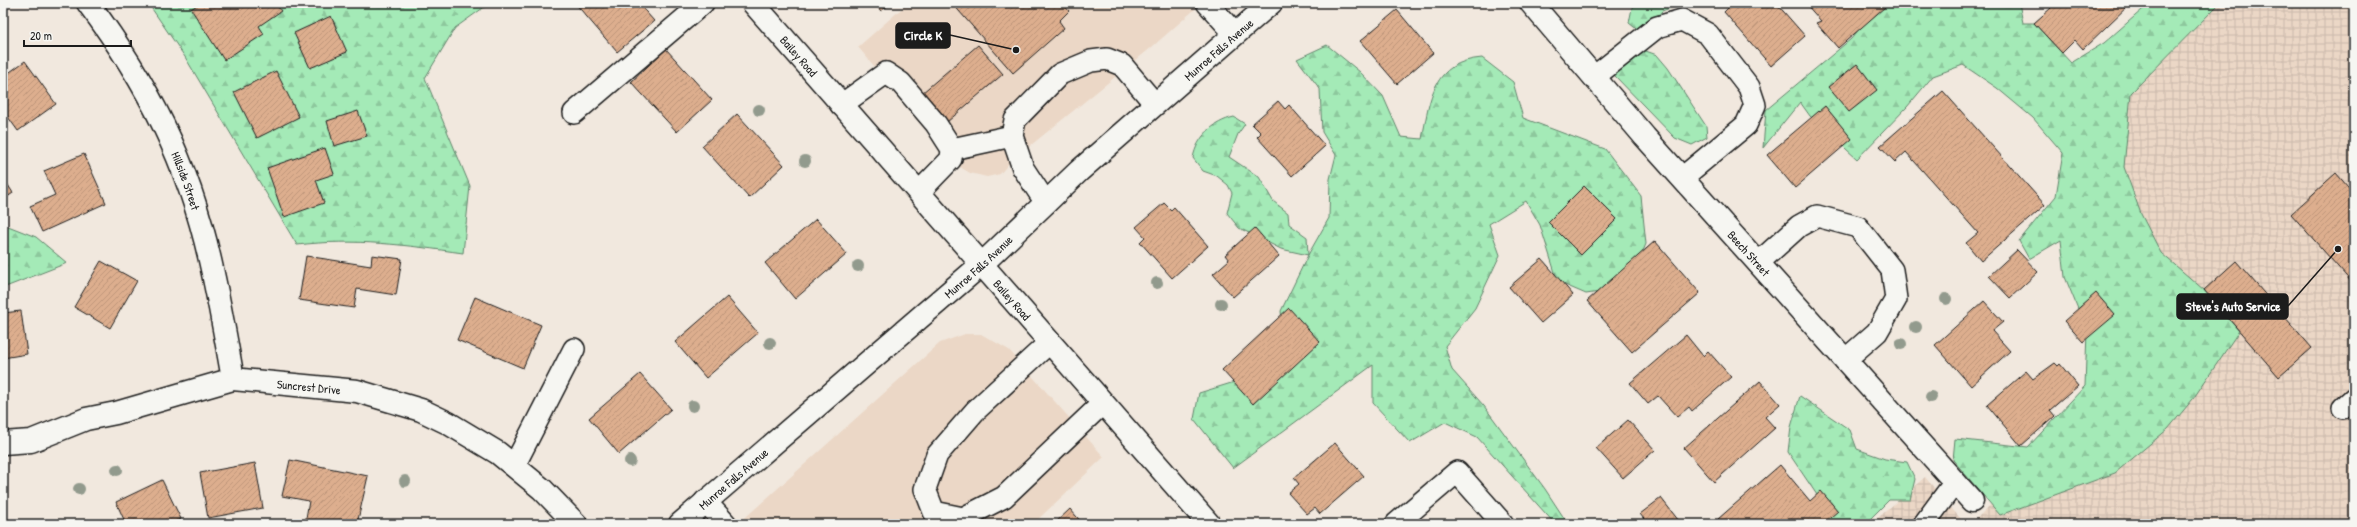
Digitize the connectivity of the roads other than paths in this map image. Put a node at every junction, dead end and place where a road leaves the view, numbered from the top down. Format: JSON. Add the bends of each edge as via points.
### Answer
{"nodes":[{"id":1,"x":88,"y":3,"type":"edge"},
{"id":2,"x":703,"y":3,"type":"edge"},
{"id":3,"x":753,"y":3,"type":"edge"},
{"id":4,"x":1207,"y":3,"type":"edge"},
{"id":5,"x":1271,"y":3,"type":"edge"},
{"id":6,"x":1531,"y":3,"type":"edge"},
{"id":7,"x":1235,"y":34,"type":"junction"},
{"id":8,"x":1594,"y":77,"type":"junction"},
{"id":9,"x":1155,"y":104,"type":"junction"},
{"id":10,"x":841,"y":105,"type":"junction"},
{"id":11,"x":574,"y":113,"type":"dead end"},
{"id":12,"x":1012,"y":136,"type":"junction"},
{"id":13,"x":952,"y":149,"type":"junction"},
{"id":14,"x":1682,"y":178,"type":"junction"},
{"id":15,"x":919,"y":192,"type":"junction"},
{"id":16,"x":1046,"y":203,"type":"junction"},
{"id":17,"x":1758,"y":262,"type":"junction"},
{"id":18,"x":982,"y":264,"type":"junction"},
{"id":19,"x":1050,"y":342,"type":"junction"},
{"id":20,"x":574,"y":349,"type":"dead end"},
{"id":21,"x":1845,"y":360,"type":"junction"},
{"id":22,"x":233,"y":379,"type":"junction"},
{"id":23,"x":1104,"y":403,"type":"junction"},
{"id":24,"x":5,"y":447,"type":"edge"},
{"id":25,"x":514,"y":466,"type":"junction"},
{"id":26,"x":1955,"y":482,"type":"junction"},
{"id":27,"x":705,"y":501,"type":"junction"},
{"id":28,"x":1972,"y":501,"type":"dead end"},
{"id":29,"x":1200,"y":521,"type":"edge"},
{"id":30,"x":576,"y":524,"type":"edge"},
{"id":31,"x":680,"y":524,"type":"edge"},
{"id":32,"x":726,"y":524,"type":"edge"},
{"id":33,"x":1396,"y":524,"type":"edge"},
{"id":34,"x":1503,"y":524,"type":"edge"},
{"id":35,"x":1924,"y":524,"type":"edge"}],
"edges":[{"from":1,"to":22,"type":"street","name":"Hillside Street","via":[[137,75],[173,145],[194,201],[210,260]]},
{"from":2,"to":11,"type":"lane"},
{"from":3,"to":10,"type":"street","name":"Bailey Road"},
{"from":4,"to":7,"type":"lane"},
{"from":5,"to":7,"type":"street","name":"Munroe Falls Avenue"},
{"from":6,"to":8,"type":"street","name":"Beech Street"},
{"from":7,"to":9,"type":"street","name":"Munroe Falls Avenue"},
{"from":8,"to":14,"type":"street","name":"Beech Street"},
{"from":8,"to":14,"type":"lane","via":[[1657,27],[1682,20],[1708,34],[1749,87],[1755,105],[1746,125]]},
{"from":9,"to":12,"type":"lane","via":[[1122,65],[1107,59],[1091,61],[1060,74],[1015,120]]},
{"from":9,"to":16,"type":"street","name":"Munroe Falls Avenue"},
{"from":10,"to":13,"type":"lane","via":[[886,73],[906,89],[936,124]]},
{"from":10,"to":15,"type":"street","name":"Bailey Road"},
{"from":12,"to":13,"type":"lane"},
{"from":12,"to":16,"type":"lane","via":[[1023,168]]},
{"from":13,"to":15,"type":"lane","via":[[951,159]]},
{"from":14,"to":17,"type":"street","name":"Beech Street"},
{"from":15,"to":18,"type":"street","name":"Bailey Road"},
{"from":16,"to":18,"type":"street","name":"Munroe Falls Avenue"},
{"from":17,"to":21,"type":"street","name":"Beech Street"},
{"from":17,"to":21,"type":"lane","via":[[1799,226],[1817,216],[1858,227],[1892,270],[1896,299],[1877,332]]},
{"from":18,"to":19,"type":"street","name":"Bailey Road"},
{"from":18,"to":27,"type":"street","name":"Munroe Falls Avenue"},
{"from":19,"to":23,"type":"street","name":"Bailey Road"},
{"from":19,"to":23,"type":"lane","via":[[975,411],[937,455],[925,489],[934,512],[963,518],[1004,497]]},
{"from":20,"to":25,"type":"lane"},
{"from":21,"to":26,"type":"street","name":"Beech Street"},
{"from":22,"to":24,"type":"street","name":"Suncrest Drive","via":[[116,413],[86,419],[31,441]]},
{"from":22,"to":25,"type":"street","name":"Suncrest Drive","via":[[357,391],[391,399],[448,423]]},
{"from":23,"to":29,"type":"street","name":"Bailey Road"},
{"from":25,"to":30,"type":"street","name":"Suncrest Drive","via":[[542,489]]},
{"from":26,"to":28,"type":"street","name":"Beech Street"},
{"from":26,"to":35,"type":"lane"},
{"from":27,"to":31,"type":"street","name":"Munroe Falls Avenue"},
{"from":27,"to":32,"type":"lane"},
{"from":33,"to":34,"type":"lane","via":[[1457,472]]}]}
